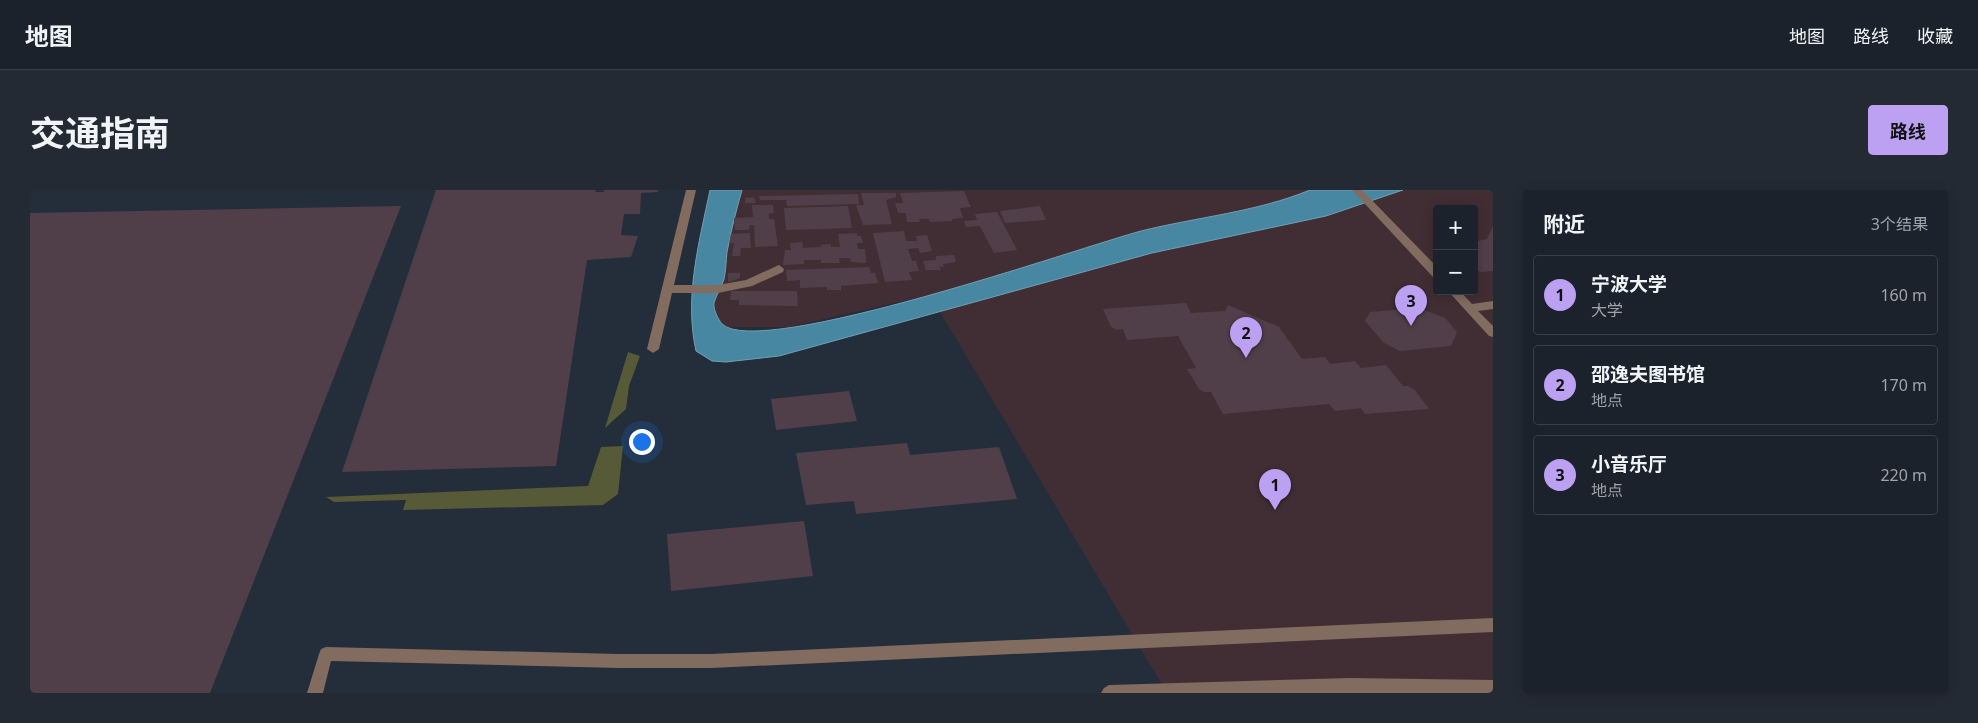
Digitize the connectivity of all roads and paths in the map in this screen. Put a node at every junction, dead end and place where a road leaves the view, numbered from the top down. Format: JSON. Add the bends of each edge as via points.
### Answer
{"nodes":[{"id":1,"x":691,"y":190,"type":"edge"},
{"id":2,"x":1357,"y":190,"type":"edge"},
{"id":3,"x":779,"y":269,"type":"dead end"},
{"id":4,"x":1433,"y":270,"type":"edge"},
{"id":5,"x":668,"y":289,"type":"junction"},
{"id":6,"x":1457,"y":295,"type":"edge"},
{"id":7,"x":1493,"y":306,"type":"edge"},
{"id":8,"x":1469,"y":308,"type":"junction"},
{"id":9,"x":1493,"y":333,"type":"edge"},
{"id":10,"x":653,"y":349,"type":"dead end"},
{"id":11,"x":1493,"y":625,"type":"edge"},
{"id":12,"x":1493,"y":688,"type":"edge"},
{"id":13,"x":316,"y":693,"type":"edge"},
{"id":14,"x":1109,"y":693,"type":"edge"}],
"edges":[{"from":1,"to":5,"type":"street"},
{"from":2,"to":4,"type":"street"},
{"from":3,"to":5,"type":"street","via":[[748,283],[718,289]]},
{"from":5,"to":10,"type":"street"},
{"from":6,"to":8,"type":"street"},
{"from":7,"to":8,"type":"street"},
{"from":8,"to":9,"type":"street"},
{"from":11,"to":13,"type":"street","via":[[711,661],[326,654]]},
{"from":12,"to":14,"type":"street","via":[[1349,686]]}]}
